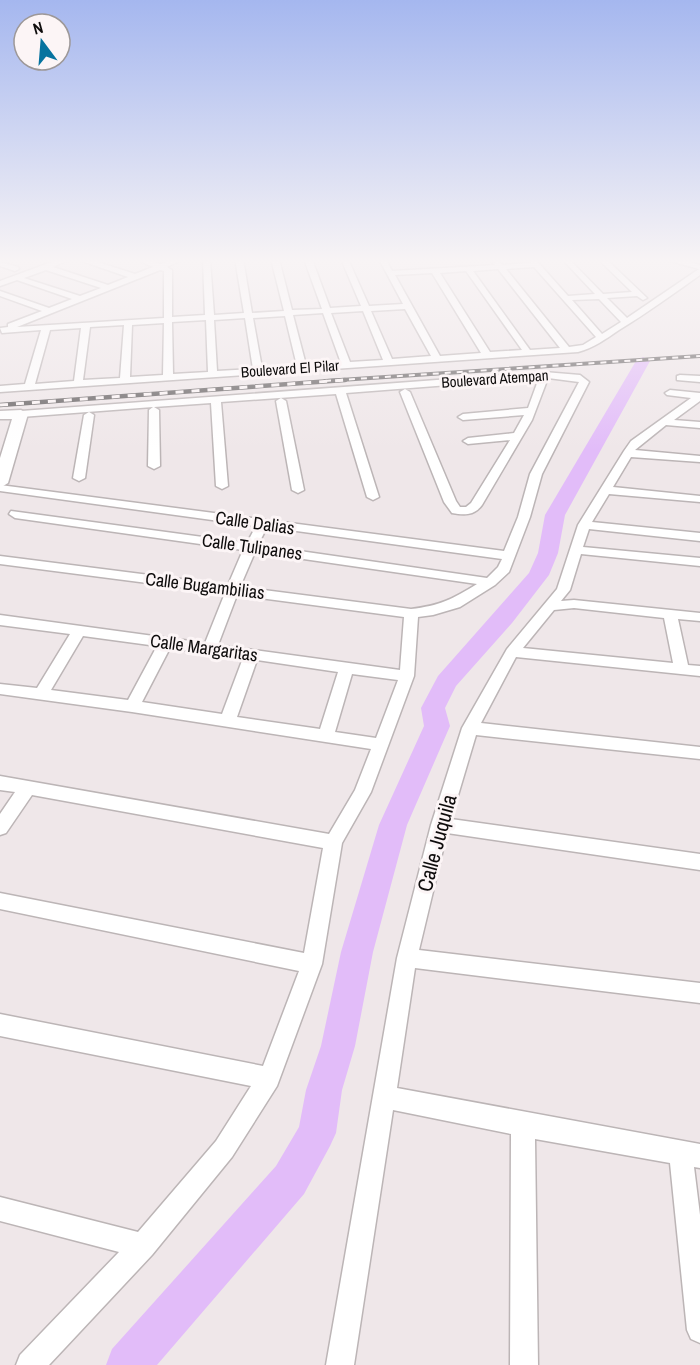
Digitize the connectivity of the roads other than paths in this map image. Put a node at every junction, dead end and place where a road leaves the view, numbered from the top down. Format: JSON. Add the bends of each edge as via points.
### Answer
{"nodes":[{"id":1,"x":19,"y":323,"type":"edge"},
{"id":2,"x":146,"y":323,"type":"edge"},
{"id":3,"x":169,"y":323,"type":"edge"},
{"id":4,"x":209,"y":323,"type":"edge"},
{"id":5,"x":249,"y":323,"type":"edge"},
{"id":6,"x":290,"y":323,"type":"edge"},
{"id":7,"x":331,"y":323,"type":"edge"},
{"id":8,"x":371,"y":323,"type":"edge"},
{"id":9,"x":417,"y":323,"type":"edge"},
{"id":10,"x":467,"y":323,"type":"edge"},
{"id":11,"x":506,"y":323,"type":"edge"},
{"id":12,"x":545,"y":323,"type":"edge"},
{"id":13,"x":588,"y":323,"type":"edge"},
{"id":14,"x":625,"y":323,"type":"edge"},
{"id":15,"x":128,"y":324,"type":"junction"},
{"id":16,"x":86,"y":326,"type":"junction"},
{"id":17,"x":46,"y":328,"type":"junction"},
{"id":18,"x":1,"y":330,"type":"edge"},
{"id":19,"x":601,"y":338,"type":"junction"},
{"id":20,"x":567,"y":350,"type":"junction"},
{"id":21,"x":528,"y":353,"type":"junction"},
{"id":22,"x":487,"y":356,"type":"junction"},
{"id":23,"x":437,"y":359,"type":"junction"},
{"id":24,"x":389,"y":362,"type":"junction"},
{"id":25,"x":346,"y":365,"type":"junction"},
{"id":26,"x":302,"y":368,"type":"junction"},
{"id":27,"x":258,"y":371,"type":"junction"},
{"id":28,"x":213,"y":374,"type":"junction"},
{"id":29,"x":168,"y":377,"type":"junction"},
{"id":30,"x":566,"y":377,"type":"joint"},
{"id":31,"x":680,"y":378,"type":"dead end"},
{"id":32,"x":544,"y":379,"type":"junction"},
{"id":33,"x":700,"y":379,"type":"edge"},
{"id":34,"x":125,"y":380,"type":"junction"},
{"id":35,"x":78,"y":383,"type":"junction"},
{"id":36,"x":29,"y":387,"type":"junction"},
{"id":37,"x":0,"y":389,"type":"edge"},
{"id":38,"x":405,"y":392,"type":"junction"},
{"id":39,"x":341,"y":393,"type":"junction"},
{"id":40,"x":670,"y":393,"type":"dead end"},
{"id":41,"x":700,"y":396,"type":"edge"},
{"id":42,"x":281,"y":401,"type":"junction"},
{"id":43,"x":216,"y":402,"type":"junction"},
{"id":44,"x":154,"y":410,"type":"junction"},
{"id":45,"x":531,"y":411,"type":"junction"},
{"id":46,"x":89,"y":415,"type":"junction"},
{"id":47,"x":463,"y":417,"type":"dead end"},
{"id":48,"x":9,"y":418,"type":"edge"},
{"id":49,"x":666,"y":422,"type":"junction"},
{"id":50,"x":700,"y":425,"type":"edge"},
{"id":51,"x":516,"y":436,"type":"junction"},
{"id":52,"x":0,"y":437,"type":"edge"},
{"id":53,"x":468,"y":441,"type":"dead end"},
{"id":54,"x":628,"y":453,"type":"junction"},
{"id":55,"x":700,"y":459,"type":"edge"},
{"id":56,"x":154,"y":466,"type":"dead end"},
{"id":57,"x":79,"y":478,"type":"dead end"},
{"id":58,"x":0,"y":483,"type":"edge"},
{"id":59,"x":222,"y":486,"type":"dead end"},
{"id":60,"x":0,"y":488,"type":"edge"},
{"id":61,"x":298,"y":490,"type":"dead end"},
{"id":62,"x":604,"y":490,"type":"junction"},
{"id":63,"x":373,"y":497,"type":"dead end"},
{"id":64,"x":700,"y":499,"type":"edge"},
{"id":65,"x":15,"y":514,"type":"dead end"},
{"id":66,"x":263,"y":524,"type":"junction"},
{"id":67,"x":584,"y":525,"type":"junction"},
{"id":68,"x":700,"y":537,"type":"edge"},
{"id":69,"x":252,"y":547,"type":"junction"},
{"id":70,"x":576,"y":550,"type":"junction"},
{"id":71,"x":510,"y":556,"type":"junction"},
{"id":72,"x":0,"y":560,"type":"edge"},
{"id":73,"x":700,"y":562,"type":"edge"},
{"id":74,"x":489,"y":582,"type":"junction"},
{"id":75,"x":233,"y":589,"type":"junction"},
{"id":76,"x":569,"y":597,"type":"junction"},
{"id":77,"x":411,"y":613,"type":"junction"},
{"id":78,"x":670,"y":614,"type":"junction"},
{"id":79,"x":700,"y":617,"type":"edge"},
{"id":80,"x":0,"y":620,"type":"edge"},
{"id":81,"x":80,"y":631,"type":"junction"},
{"id":82,"x":166,"y":642,"type":"junction"},
{"id":83,"x":210,"y":648,"type":"junction"},
{"id":84,"x":512,"y":652,"type":"junction"},
{"id":85,"x":252,"y":655,"type":"junction"},
{"id":86,"x":346,"y":668,"type":"junction"},
{"id":87,"x":682,"y":669,"type":"junction"},
{"id":88,"x":700,"y":671,"type":"edge"},
{"id":89,"x":407,"y":676,"type":"junction"},
{"id":90,"x":0,"y":689,"type":"edge"},
{"id":91,"x":41,"y":694,"type":"junction"},
{"id":92,"x":132,"y":706,"type":"junction"},
{"id":93,"x":228,"y":720,"type":"junction"},
{"id":94,"x":470,"y":728,"type":"junction"},
{"id":95,"x":327,"y":736,"type":"junction"},
{"id":96,"x":382,"y":745,"type":"junction"},
{"id":97,"x":700,"y":753,"type":"edge"},
{"id":98,"x":0,"y":783,"type":"edge"},
{"id":99,"x":28,"y":787,"type":"junction"},
{"id":100,"x":440,"y":825,"type":"junction"},
{"id":101,"x":0,"y":828,"type":"edge"},
{"id":102,"x":333,"y":842,"type":"junction"},
{"id":103,"x":700,"y":862,"type":"edge"},
{"id":104,"x":0,"y":901,"type":"edge"},
{"id":105,"x":407,"y":958,"type":"junction"},
{"id":106,"x":312,"y":964,"type":"junction"},
{"id":107,"x":700,"y":993,"type":"edge"},
{"id":108,"x":0,"y":1025,"type":"edge"},
{"id":109,"x":269,"y":1078,"type":"junction"},
{"id":110,"x":383,"y":1097,"type":"junction"},
{"id":111,"x":523,"y":1125,"type":"junction"},
{"id":112,"x":690,"y":1154,"type":"edge"},
{"id":113,"x":0,"y":1209,"type":"edge"},
{"id":114,"x":143,"y":1246,"type":"junction"},
{"id":115,"x":700,"y":1330,"type":"edge"},
{"id":116,"x":30,"y":1365,"type":"edge"},
{"id":117,"x":340,"y":1365,"type":"edge"},
{"id":118,"x":524,"y":1365,"type":"edge"}],
"edges":[{"from":1,"to":18,"type":"street"},
{"from":2,"to":15,"type":"street"},
{"from":3,"to":29,"type":"street"},
{"from":4,"to":28,"type":"street"},
{"from":5,"to":27,"type":"street"},
{"from":6,"to":26,"type":"street"},
{"from":7,"to":25,"type":"street"},
{"from":8,"to":24,"type":"street"},
{"from":9,"to":23,"type":"street"},
{"from":10,"to":22,"type":"street"},
{"from":11,"to":21,"type":"street"},
{"from":12,"to":20,"type":"street"},
{"from":13,"to":19,"type":"street"},
{"from":14,"to":19,"type":"street","name":"Boulevard El Pilar"},
{"from":15,"to":16,"type":"street"},
{"from":15,"to":34,"type":"street"},
{"from":16,"to":17,"type":"street"},
{"from":16,"to":35,"type":"street"},
{"from":17,"to":18,"type":"street"},
{"from":17,"to":36,"type":"street"},
{"from":19,"to":20,"type":"street","name":"Boulevard El Pilar","via":[[586,347]]},
{"from":20,"to":21,"type":"street","name":"Boulevard El Pilar"},
{"from":21,"to":22,"type":"street","name":"Boulevard El Pilar"},
{"from":22,"to":23,"type":"street","name":"Boulevard El Pilar"},
{"from":23,"to":24,"type":"street","name":"Boulevard El Pilar"},
{"from":24,"to":25,"type":"street","name":"Boulevard El Pilar"},
{"from":25,"to":26,"type":"street","name":"Boulevard El Pilar"},
{"from":26,"to":27,"type":"street","name":"Boulevard El Pilar"},
{"from":27,"to":28,"type":"street","name":"Boulevard El Pilar"},
{"from":28,"to":29,"type":"street","name":"Boulevard El Pilar"},
{"from":29,"to":34,"type":"street","name":"Boulevard El Pilar"},
{"from":30,"to":32,"type":"street","name":"Boulevard Atempan"},
{"from":30,"to":71,"type":"street","name":"Calle Bugambilias","via":[[580,378],[584,385],[536,474]]},
{"from":31,"to":33,"type":"street"},
{"from":32,"to":38,"type":"street","name":"Boulevard Atempan"},
{"from":32,"to":39,"type":"street","name":"Boulevard Atempan"},
{"from":32,"to":45,"type":"street"},
{"from":34,"to":35,"type":"street","name":"Boulevard El Pilar"},
{"from":35,"to":36,"type":"street","name":"Boulevard El Pilar"},
{"from":36,"to":37,"type":"street","name":"Boulevard El Pilar"},
{"from":38,"to":39,"type":"street","name":"Boulevard Atempan"},
{"from":38,"to":51,"type":"street","via":[[456,510],[474,508]]},
{"from":39,"to":42,"type":"street","name":"Boulevard Atempan"},
{"from":39,"to":43,"type":"street","name":"Boulevard Atempan"},
{"from":39,"to":63,"type":"street"},
{"from":40,"to":41,"type":"street"},
{"from":41,"to":49,"type":"street","name":"Calle Juquila"},
{"from":42,"to":43,"type":"street","name":"Boulevard Atempan"},
{"from":42,"to":61,"type":"street"},
{"from":43,"to":44,"type":"street","name":"Boulevard Atempan"},
{"from":43,"to":48,"type":"street","name":"Boulevard Atempan"},
{"from":43,"to":59,"type":"street"},
{"from":44,"to":46,"type":"street","name":"Boulevard Atempan"},
{"from":44,"to":56,"type":"street"},
{"from":45,"to":47,"type":"street"},
{"from":45,"to":51,"type":"street"},
{"from":46,"to":48,"type":"street","name":"Boulevard Atempan"},
{"from":46,"to":57,"type":"street"},
{"from":48,"to":52,"type":"street"},
{"from":48,"to":58,"type":"street"},
{"from":49,"to":50,"type":"street"},
{"from":49,"to":54,"type":"street","name":"Calle Juquila","via":[[635,443]]},
{"from":51,"to":53,"type":"street"},
{"from":54,"to":55,"type":"street"},
{"from":54,"to":62,"type":"street","name":"Calle Juquila"},
{"from":60,"to":66,"type":"street","name":"Calle Dalias"},
{"from":62,"to":64,"type":"street"},
{"from":62,"to":67,"type":"street","name":"Calle Juquila"},
{"from":65,"to":69,"type":"street","name":"Calle Tulipanes"},
{"from":66,"to":69,"type":"street"},
{"from":66,"to":71,"type":"street","name":"Calle Dalias"},
{"from":67,"to":68,"type":"street"},
{"from":67,"to":70,"type":"street","name":"Calle Juquila"},
{"from":69,"to":74,"type":"street","name":"Calle Tulipanes"},
{"from":69,"to":75,"type":"street"},
{"from":70,"to":73,"type":"street"},
{"from":70,"to":76,"type":"street","name":"Calle Juquila"},
{"from":71,"to":74,"type":"street","name":"Calle Bugambilias","via":[[504,569]]},
{"from":72,"to":75,"type":"street","name":"Calle Bugambilias"},
{"from":74,"to":77,"type":"street","name":"Calle Bugambilias","via":[[455,604]]},
{"from":75,"to":77,"type":"street","name":"Calle Bugambilias"},
{"from":75,"to":83,"type":"street"},
{"from":76,"to":78,"type":"street"},
{"from":76,"to":84,"type":"street","name":"Calle Juquila","via":[[550,606]]},
{"from":77,"to":89,"type":"street"},
{"from":78,"to":79,"type":"street"},
{"from":78,"to":87,"type":"street"},
{"from":80,"to":81,"type":"street","name":"Calle Margaritas"},
{"from":81,"to":82,"type":"street","name":"Calle Margaritas"},
{"from":81,"to":91,"type":"street"},
{"from":82,"to":83,"type":"street","name":"Calle Margaritas"},
{"from":82,"to":92,"type":"street"},
{"from":83,"to":85,"type":"street","name":"Calle Margaritas"},
{"from":84,"to":87,"type":"street"},
{"from":84,"to":94,"type":"street","name":"Calle Juquila"},
{"from":85,"to":86,"type":"street","name":"Calle Margaritas"},
{"from":85,"to":93,"type":"street"},
{"from":86,"to":89,"type":"street","name":"Calle Margaritas"},
{"from":86,"to":95,"type":"street"},
{"from":87,"to":88,"type":"street"},
{"from":89,"to":96,"type":"street"},
{"from":90,"to":91,"type":"street"},
{"from":91,"to":92,"type":"street"},
{"from":92,"to":93,"type":"street"},
{"from":93,"to":95,"type":"street"},
{"from":94,"to":97,"type":"street"},
{"from":94,"to":100,"type":"street","name":"Calle Juquila"},
{"from":95,"to":96,"type":"street"},
{"from":96,"to":102,"type":"street","via":[[363,792]]},
{"from":98,"to":99,"type":"street"},
{"from":99,"to":101,"type":"street"},
{"from":99,"to":102,"type":"street"},
{"from":100,"to":103,"type":"street"},
{"from":100,"to":105,"type":"street","name":"Calle Juquila"},
{"from":102,"to":106,"type":"street"},
{"from":104,"to":106,"type":"street"},
{"from":105,"to":107,"type":"street"},
{"from":105,"to":110,"type":"street","name":"Calle Juquila"},
{"from":106,"to":109,"type":"street"},
{"from":108,"to":109,"type":"street"},
{"from":109,"to":114,"type":"street","via":[[224,1149]]},
{"from":110,"to":111,"type":"street"},
{"from":110,"to":117,"type":"street","name":"Calle Juquila"},
{"from":111,"to":112,"type":"street"},
{"from":111,"to":118,"type":"street"},
{"from":112,"to":115,"type":"street"},
{"from":113,"to":114,"type":"street"},
{"from":114,"to":116,"type":"street"}]}
